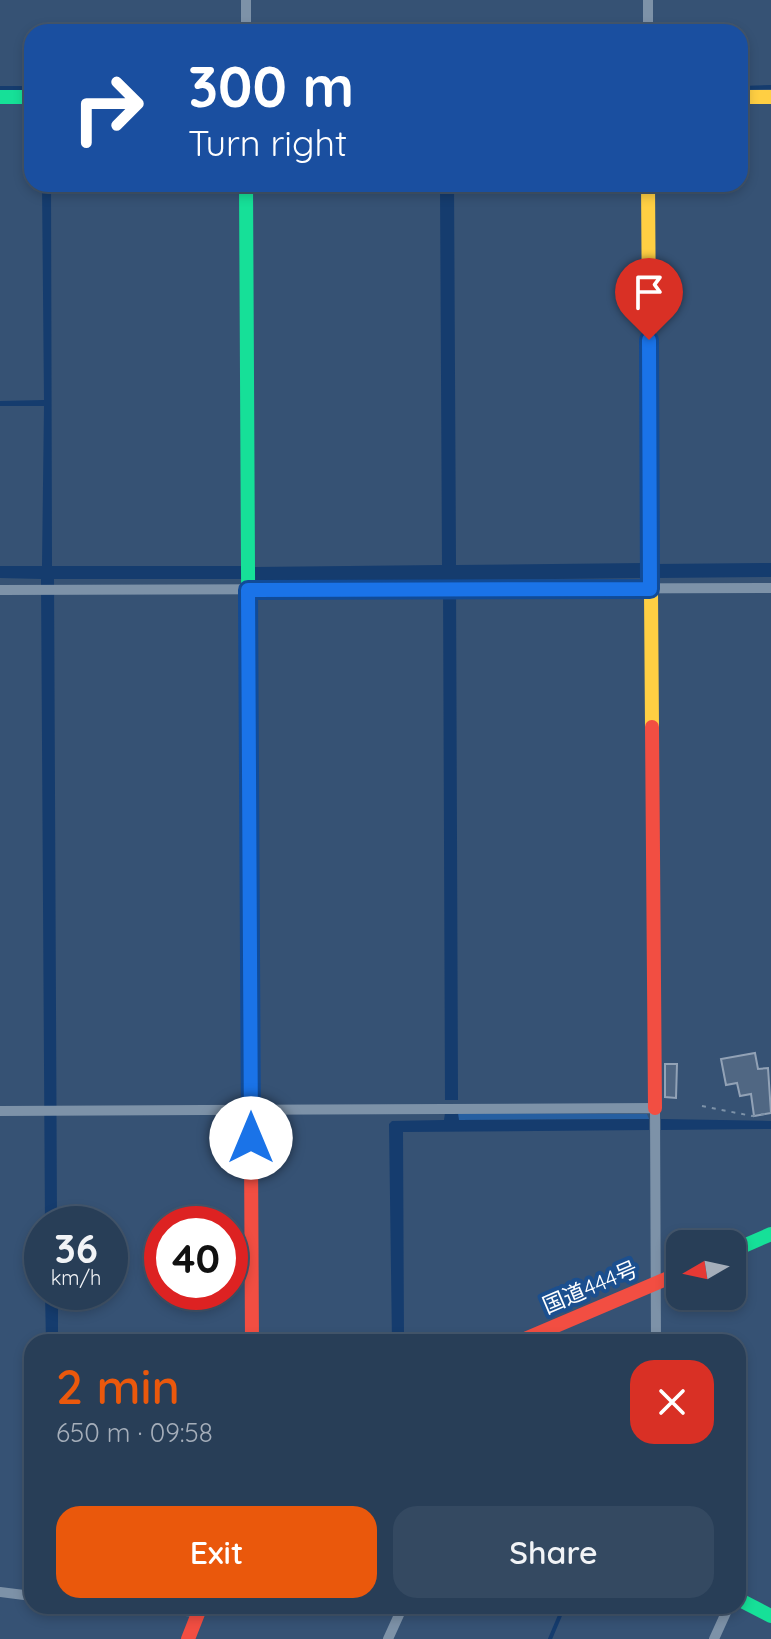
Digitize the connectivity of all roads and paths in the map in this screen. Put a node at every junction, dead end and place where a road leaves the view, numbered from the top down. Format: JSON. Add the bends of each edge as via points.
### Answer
{"nodes":[{"id":1,"x":246,"y":0,"type":"edge"},
{"id":2,"x":648,"y":0,"type":"edge"},
{"id":3,"x":246,"y":24,"type":"edge"},
{"id":4,"x":648,"y":24,"type":"edge"},
{"id":5,"x":0,"y":97,"type":"edge"},
{"id":6,"x":24,"y":97,"type":"edge"},
{"id":7,"x":748,"y":97,"type":"edge"},
{"id":8,"x":771,"y":97,"type":"edge"},
{"id":9,"x":246,"y":192,"type":"edge"},
{"id":10,"x":648,"y":192,"type":"edge"},
{"id":11,"x":771,"y":588,"type":"edge"},
{"id":12,"x":650,"y":589,"type":"junction"},
{"id":13,"x":0,"y":590,"type":"edge"},
{"id":14,"x":248,"y":590,"type":"junction"},
{"id":15,"x":702,"y":1106,"type":"dead end"},
{"id":16,"x":655,"y":1108,"type":"junction"},
{"id":17,"x":251,"y":1109,"type":"junction"},
{"id":18,"x":0,"y":1111,"type":"edge"},
{"id":19,"x":771,"y":1113,"type":"edge"},
{"id":20,"x":771,"y":1234,"type":"edge"},
{"id":21,"x":746,"y":1245,"type":"edge"},
{"id":22,"x":666,"y":1279,"type":"edge"},
{"id":23,"x":656,"y":1283,"type":"junction"},
{"id":24,"x":252,"y":1334,"type":"edge"},
{"id":25,"x":537,"y":1334,"type":"edge"},
{"id":26,"x":656,"y":1334,"type":"edge"},
{"id":27,"x":0,"y":1592,"type":"edge"},
{"id":28,"x":24,"y":1595,"type":"edge"},
{"id":29,"x":746,"y":1603,"type":"edge"},
{"id":30,"x":198,"y":1614,"type":"edge"},
{"id":31,"x":399,"y":1614,"type":"edge"},
{"id":32,"x":725,"y":1614,"type":"edge"},
{"id":33,"x":771,"y":1616,"type":"edge"},
{"id":34,"x":188,"y":1639,"type":"edge"},
{"id":35,"x":388,"y":1639,"type":"edge"},
{"id":36,"x":714,"y":1639,"type":"edge"}],
"edges":[{"from":1,"to":3,"type":"street"},
{"from":2,"to":4,"type":"street"},
{"from":5,"to":6,"type":"main road"},
{"from":7,"to":8,"type":"main road"},
{"from":9,"to":14,"type":"main road"},
{"from":10,"to":12,"type":"main road"},
{"from":11,"to":12,"type":"street"},
{"from":12,"to":14,"type":"street"},
{"from":12,"to":16,"type":"main road"},
{"from":13,"to":14,"type":"street"},
{"from":14,"to":17,"type":"main road"},
{"from":15,"to":19,"type":"path","via":[[752,1116]]},
{"from":16,"to":17,"type":"street"},
{"from":16,"to":23,"type":"street"},
{"from":17,"to":18,"type":"street"},
{"from":17,"to":24,"type":"main road"},
{"from":20,"to":21,"type":"main road"},
{"from":22,"to":23,"type":"main road","name":"国道444号"},
{"from":23,"to":25,"type":"main road","name":"国道444号"},
{"from":23,"to":26,"type":"street"},
{"from":27,"to":28,"type":"street"},
{"from":29,"to":33,"type":"main road"},
{"from":30,"to":34,"type":"main road"},
{"from":31,"to":35,"type":"street"},
{"from":32,"to":36,"type":"street"}]}
